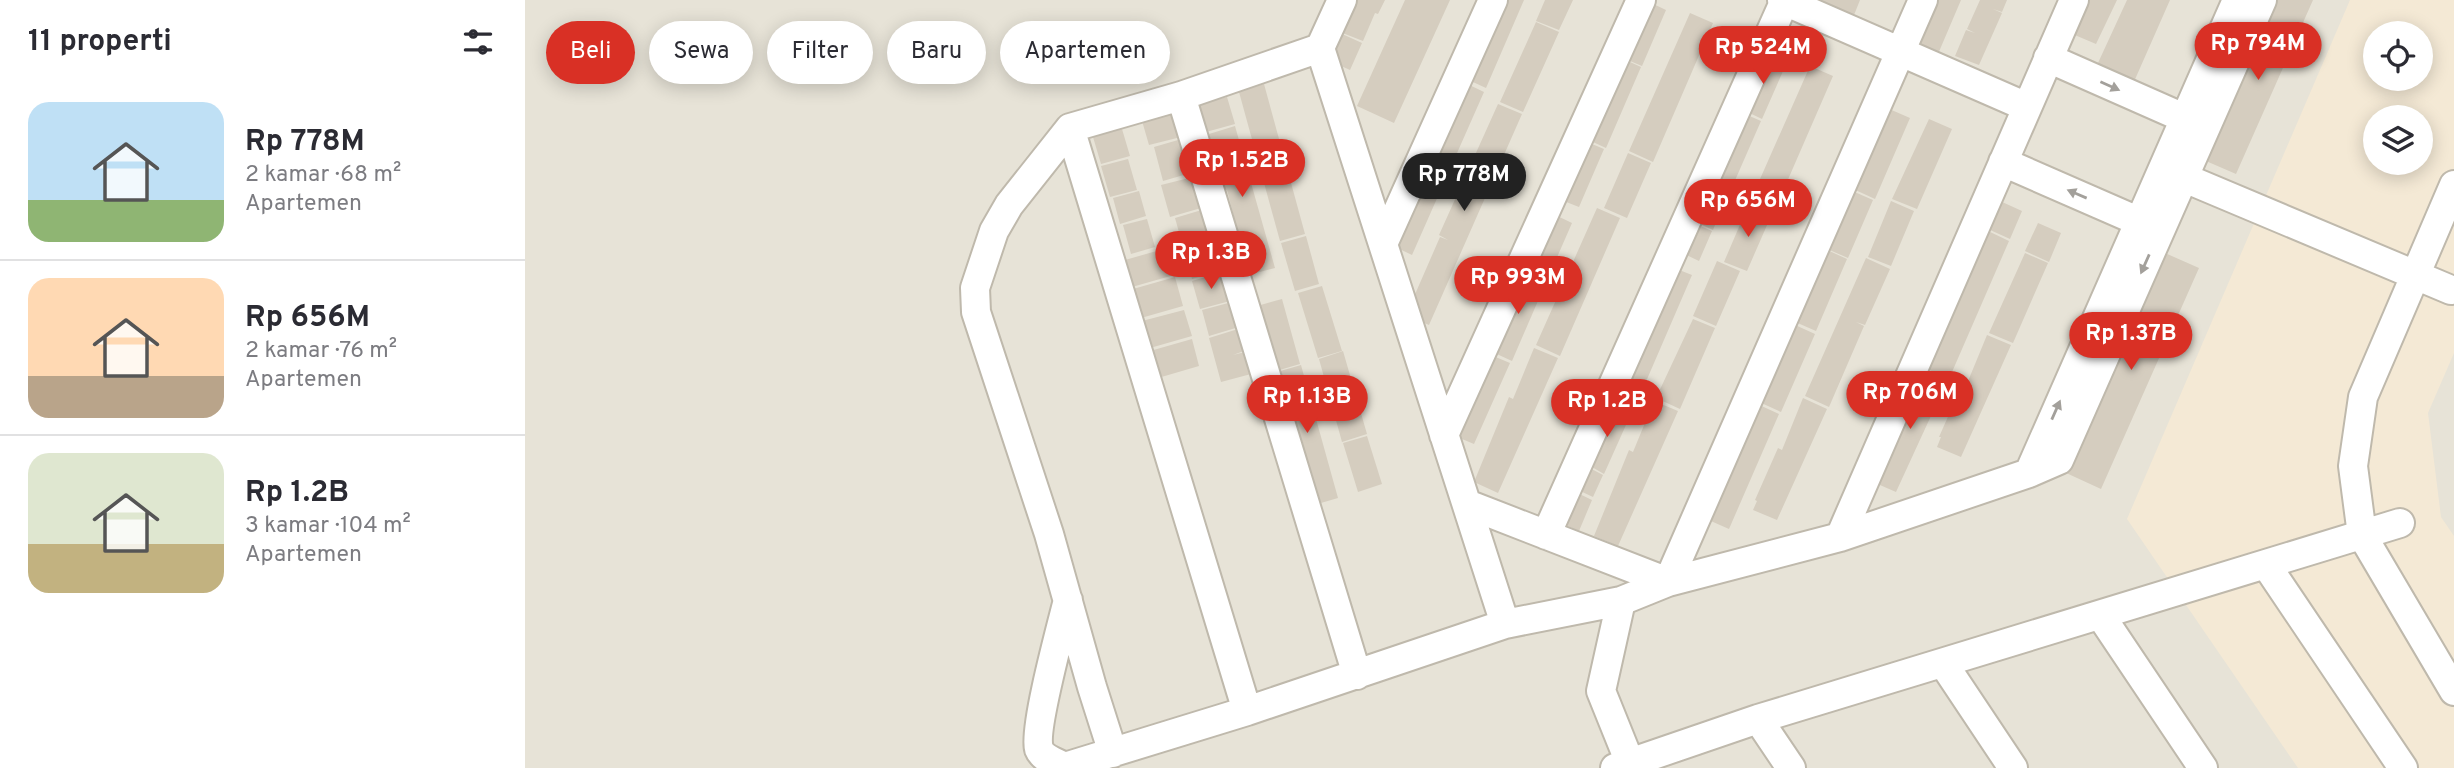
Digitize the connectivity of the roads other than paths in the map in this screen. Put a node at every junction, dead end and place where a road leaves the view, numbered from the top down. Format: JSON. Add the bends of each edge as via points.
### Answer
{"nodes":[{"id":1,"x":1342,"y":0,"type":"edge"},
{"id":2,"x":1493,"y":0,"type":"edge"},
{"id":3,"x":1641,"y":0,"type":"edge"},
{"id":4,"x":1784,"y":0,"type":"edge"},
{"id":5,"x":1923,"y":0,"type":"edge"},
{"id":6,"x":2074,"y":0,"type":"edge"},
{"id":7,"x":2237,"y":0,"type":"edge"},
{"id":8,"x":2262,"y":0,"type":"edge"},
{"id":9,"x":1320,"y":48,"type":"junction"},
{"id":10,"x":1900,"y":51,"type":"junction"},
{"id":11,"x":2048,"y":58,"type":"junction"},
{"id":12,"x":1181,"y":96,"type":"junction"},
{"id":13,"x":2027,"y":107,"type":"junction"},
{"id":14,"x":2195,"y":123,"type":"junction"},
{"id":15,"x":1070,"y":128,"type":"junction"},
{"id":16,"x":2003,"y":162,"type":"junction"},
{"id":17,"x":2173,"y":173,"type":"junction"},
{"id":18,"x":2454,"y":185,"type":"edge"},
{"id":19,"x":2150,"y":226,"type":"junction"},
{"id":20,"x":1383,"y":244,"type":"junction"},
{"id":21,"x":2414,"y":274,"type":"junction"},
{"id":22,"x":2451,"y":289,"type":"dead end"},
{"id":23,"x":1444,"y":435,"type":"junction"},
{"id":24,"x":1467,"y":504,"type":"junction"},
{"id":25,"x":2400,"y":523,"type":"dead end"},
{"id":26,"x":1546,"y":535,"type":"junction"},
{"id":27,"x":2362,"y":535,"type":"junction"},
{"id":28,"x":1840,"y":537,"type":"junction"},
{"id":29,"x":2267,"y":566,"type":"junction"},
{"id":30,"x":1668,"y":582,"type":"junction"},
{"id":31,"x":1068,"y":600,"type":"junction"},
{"id":32,"x":1621,"y":601,"type":"junction"},
{"id":33,"x":2101,"y":616,"type":"junction"},
{"id":34,"x":1505,"y":624,"type":"junction"},
{"id":35,"x":1943,"y":663,"type":"junction"},
{"id":36,"x":1357,"y":674,"type":"junction"},
{"id":37,"x":2454,"y":691,"type":"edge"},
{"id":38,"x":1247,"y":711,"type":"junction"},
{"id":39,"x":1758,"y":719,"type":"junction"},
{"id":40,"x":1113,"y":753,"type":"junction"},
{"id":41,"x":1625,"y":767,"type":"edge"},
{"id":42,"x":1791,"y":768,"type":"edge"},
{"id":43,"x":2013,"y":768,"type":"edge"},
{"id":44,"x":2203,"y":768,"type":"edge"},
{"id":45,"x":2403,"y":768,"type":"edge"}],
"edges":[{"from":1,"to":9,"type":"street"},
{"from":2,"to":20,"type":"street"},
{"from":3,"to":23,"type":"street"},
{"from":4,"to":10,"type":"street"},
{"from":4,"to":26,"type":"street"},
{"from":5,"to":10,"type":"street"},
{"from":6,"to":11,"type":"street"},
{"from":7,"to":14,"type":"street"},
{"from":8,"to":14,"type":"street"},
{"from":9,"to":12,"type":"street"},
{"from":9,"to":20,"type":"street"},
{"from":10,"to":13,"type":"street"},
{"from":10,"to":30,"type":"street"},
{"from":11,"to":13,"type":"street"},
{"from":11,"to":14,"type":"street","one_way":true},
{"from":12,"to":15,"type":"street"},
{"from":12,"to":36,"type":"street"},
{"from":13,"to":16,"type":"street"},
{"from":14,"to":17,"type":"street"},
{"from":15,"to":31,"type":"street","via":[[1009,205],[994,231],[975,288],[976,312]]},
{"from":15,"to":38,"type":"street"},
{"from":19,"to":16,"type":"street","one_way":true},
{"from":16,"to":28,"type":"street"},
{"from":17,"to":19,"type":"street"},
{"from":17,"to":21,"type":"street"},
{"from":18,"to":21,"type":"street"},
{"from":19,"to":28,"type":"street","via":[[2059,460]]},
{"from":20,"to":23,"type":"street"},
{"from":21,"to":22,"type":"street"},
{"from":21,"to":27,"type":"street","via":[[2363,397],[2353,466]]},
{"from":23,"to":24,"type":"street"},
{"from":24,"to":26,"type":"street"},
{"from":24,"to":34,"type":"street"},
{"from":25,"to":27,"type":"street"},
{"from":26,"to":30,"type":"street"},
{"from":27,"to":29,"type":"street"},
{"from":27,"to":37,"type":"street"},
{"from":28,"to":30,"type":"street"},
{"from":29,"to":33,"type":"street"},
{"from":29,"to":45,"type":"street"},
{"from":30,"to":32,"type":"street"},
{"from":31,"to":40,"type":"street"},
{"from":31,"to":40,"type":"street","via":[[1041,716],[1039,747],[1045,758],[1065,767]]},
{"from":32,"to":34,"type":"street"},
{"from":32,"to":41,"type":"street","via":[[1601,691]]},
{"from":33,"to":35,"type":"street"},
{"from":33,"to":44,"type":"street"},
{"from":34,"to":36,"type":"street"},
{"from":35,"to":39,"type":"street"},
{"from":35,"to":43,"type":"street"},
{"from":36,"to":38,"type":"street"},
{"from":38,"to":40,"type":"street"},
{"from":39,"to":41,"type":"street"},
{"from":39,"to":42,"type":"street"}]}
